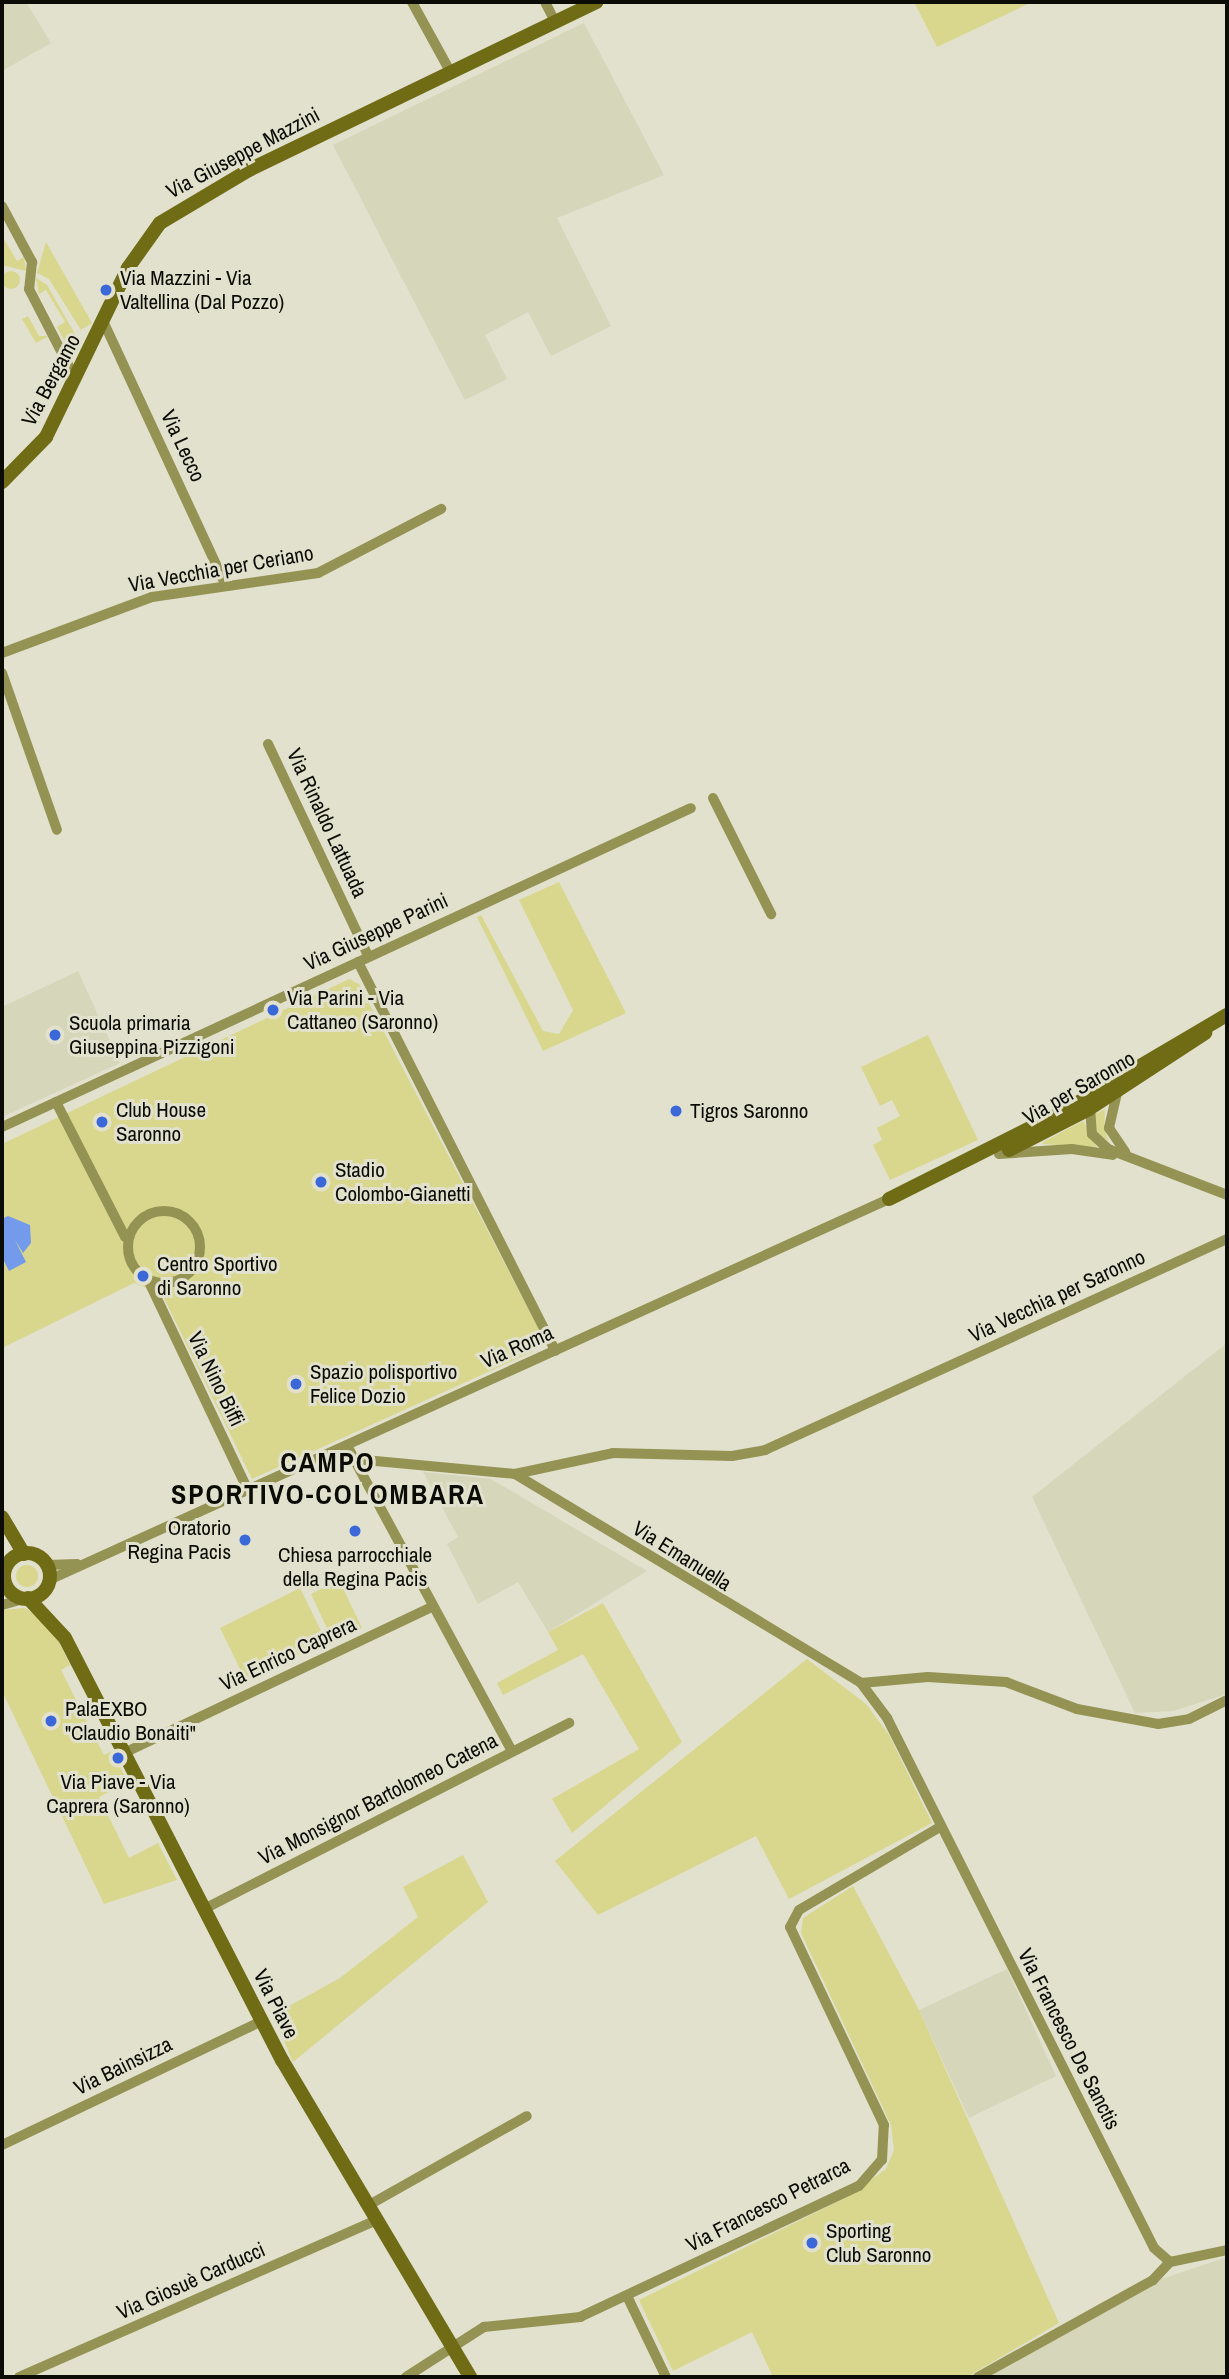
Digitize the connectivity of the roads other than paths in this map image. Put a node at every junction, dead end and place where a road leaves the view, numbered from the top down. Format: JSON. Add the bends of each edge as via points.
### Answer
{"nodes":[{"id":1,"x":412,"y":2,"type":"edge"},
{"id":2,"x":545,"y":2,"type":"edge"},
{"id":3,"x":596,"y":2,"type":"edge"},
{"id":4,"x":555,"y":22,"type":"junction"},
{"id":5,"x":451,"y":73,"type":"junction"},
{"id":6,"x":2,"y":206,"type":"edge"},
{"id":7,"x":104,"y":323,"type":"junction"},
{"id":8,"x":76,"y":381,"type":"junction"},
{"id":9,"x":2,"y":482,"type":"edge"},
{"id":10,"x":441,"y":509,"type":"dead end"},
{"id":11,"x":226,"y":586,"type":"junction"},
{"id":12,"x":2,"y":653,"type":"edge"},
{"id":13,"x":2,"y":673,"type":"edge"},
{"id":14,"x":268,"y":744,"type":"dead end"},
{"id":15,"x":713,"y":798,"type":"dead end"},
{"id":16,"x":691,"y":808,"type":"dead end"},
{"id":17,"x":57,"y":830,"type":"dead end"},
{"id":18,"x":771,"y":914,"type":"dead end"},
{"id":19,"x":368,"y":956,"type":"junction"},
{"id":20,"x":358,"y":962,"type":"junction"},
{"id":21,"x":1227,"y":1015,"type":"edge"},
{"id":22,"x":1096,"y":1093,"type":"junction"},
{"id":23,"x":1117,"y":1093,"type":"junction"},
{"id":24,"x":56,"y":1102,"type":"junction"},
{"id":25,"x":1089,"y":1110,"type":"junction"},
{"id":26,"x":2,"y":1127,"type":"edge"},
{"id":27,"x":999,"y":1154,"type":"junction"},
{"id":28,"x":1134,"y":1158,"type":"junction"},
{"id":29,"x":940,"y":1177,"type":"junction"},
{"id":30,"x":1227,"y":1195,"type":"edge"},
{"id":31,"x":889,"y":1199,"type":"joint"},
{"id":32,"x":125,"y":1237,"type":"junction"},
{"id":33,"x":1227,"y":1239,"type":"edge"},
{"id":34,"x":150,"y":1284,"type":"junction"},
{"id":35,"x":555,"y":1351,"type":"junction"},
{"id":36,"x":347,"y":1445,"type":"junction"},
{"id":37,"x":354,"y":1459,"type":"junction"},
{"id":38,"x":515,"y":1474,"type":"junction"},
{"id":39,"x":248,"y":1490,"type":"junction"},
{"id":40,"x":2,"y":1517,"type":"edge"},
{"id":41,"x":2,"y":1525,"type":"edge"},
{"id":42,"x":18,"y":1556,"type":"junction"},
{"id":43,"x":85,"y":1564,"type":"junction"},
{"id":44,"x":47,"y":1565,"type":"junction"},
{"id":45,"x":3,"y":1578,"type":"edge"},
{"id":46,"x":48,"y":1584,"type":"junction"},
{"id":47,"x":25,"y":1599,"type":"junction"},
{"id":48,"x":2,"y":1605,"type":"edge"},
{"id":49,"x":431,"y":1607,"type":"junction"},
{"id":50,"x":65,"y":1638,"type":"junction"},
{"id":51,"x":861,"y":1683,"type":"junction"},
{"id":52,"x":1227,"y":1700,"type":"edge"},
{"id":53,"x":569,"y":1723,"type":"dead end"},
{"id":54,"x":512,"y":1751,"type":"junction"},
{"id":55,"x":124,"y":1753,"type":"junction"},
{"id":56,"x":940,"y":1827,"type":"junction"},
{"id":57,"x":204,"y":1909,"type":"junction"},
{"id":58,"x":262,"y":2021,"type":"junction"},
{"id":59,"x":527,"y":2116,"type":"dead end"},
{"id":60,"x":2,"y":2145,"type":"edge"},
{"id":61,"x":369,"y":2205,"type":"junction"},
{"id":62,"x":377,"y":2220,"type":"junction"},
{"id":63,"x":1227,"y":2250,"type":"edge"},
{"id":64,"x":1170,"y":2262,"type":"junction"},
{"id":65,"x":627,"y":2295,"type":"junction"},
{"id":66,"x":454,"y":2344,"type":"junction"},
{"id":67,"x":19,"y":2377,"type":"edge"},
{"id":68,"x":406,"y":2377,"type":"edge"},
{"id":69,"x":470,"y":2377,"type":"edge"},
{"id":70,"x":666,"y":2377,"type":"edge"},
{"id":71,"x":978,"y":2377,"type":"edge"}],
"edges":[{"from":1,"to":5,"type":"street"},
{"from":2,"to":4,"type":"street"},
{"from":3,"to":4,"type":"street","name":"Via Giuseppe Mazzini"},
{"from":4,"to":5,"type":"street","name":"Via Giuseppe Mazzini"},
{"from":5,"to":7,"type":"street","name":"Via Giuseppe Mazzini","via":[[181,206],[145,240]]},
{"from":6,"to":8,"type":"street","via":[[32,262],[30,289]]},
{"from":7,"to":8,"type":"street","name":"Via Bergamo"},
{"from":7,"to":11,"type":"street","name":"Via Lecco"},
{"from":8,"to":9,"type":"street","name":"Via Bergamo","via":[[46,437]]},
{"from":10,"to":11,"type":"street","name":"Via Vecchia per Ceriano","via":[[318,573]]},
{"from":11,"to":12,"type":"street","name":"Via Vecchia per Ceriano","via":[[133,602]]},
{"from":13,"to":17,"type":"street"},
{"from":14,"to":19,"type":"street","name":"Via Rinaldo Lattuada"},
{"from":15,"to":18,"type":"street"},
{"from":16,"to":19,"type":"street","name":"Via Giuseppe Parini"},
{"from":19,"to":20,"type":"street","name":"Via Giuseppe Parini"},
{"from":20,"to":24,"type":"street","name":"Via Giuseppe Parini"},
{"from":20,"to":35,"type":"street"},
{"from":21,"to":22,"type":"street","name":"Via per Saronno"},
{"from":21,"to":23,"type":"street","name":"Via per Saronno"},
{"from":22,"to":25,"type":"street"},
{"from":22,"to":29,"type":"street","name":"Via per Saronno"},
{"from":23,"to":25,"type":"street","name":"Via per Saronno"},
{"from":23,"to":28,"type":"street","via":[[1109,1128],[1118,1148]]},
{"from":24,"to":26,"type":"street","name":"Via Giuseppe Parini"},
{"from":24,"to":32,"type":"street","name":"Via Nino Biffi"},
{"from":25,"to":27,"type":"street","name":"Via per Saronno"},
{"from":25,"to":28,"type":"street","via":[[1088,1124],[1099,1143]]},
{"from":27,"to":28,"type":"street","via":[[1072,1149]]},
{"from":27,"to":29,"type":"street","name":"Via per Saronno"},
{"from":28,"to":30,"type":"street"},
{"from":29,"to":31,"type":"street","name":"Via per Saronno"},
{"from":31,"to":35,"type":"street","name":"Via Roma"},
{"from":32,"to":34,"type":"street","name":"Via Nino Biffi"},
{"from":32,"to":34,"type":"street","via":[[142,1216],[168,1209],[188,1222],[198,1240],[201,1251],[188,1275],[175,1283]]},
{"from":33,"to":38,"type":"street","name":"Via Vecchia per Saronno","via":[[904,1391],[765,1450],[732,1456],[613,1453]]},
{"from":34,"to":39,"type":"street","name":"Via Nino Biffi"},
{"from":35,"to":36,"type":"street","name":"Via Roma"},
{"from":36,"to":37,"type":"street"},
{"from":36,"to":39,"type":"street","name":"Via Roma"},
{"from":37,"to":38,"type":"street"},
{"from":37,"to":49,"type":"street"},
{"from":38,"to":51,"type":"street","name":"Via Emanuella"},
{"from":39,"to":43,"type":"street","name":"Via Roma"},
{"from":40,"to":42,"type":"street"},
{"from":41,"to":42,"type":"street"},
{"from":42,"to":44,"type":"street"},
{"from":42,"to":45,"type":"street"},
{"from":43,"to":44,"type":"street","name":"Via Roma"},
{"from":43,"to":46,"type":"street","name":"Via Roma"},
{"from":44,"to":46,"type":"street","name":"Via Piave"},
{"from":45,"to":47,"type":"street","name":"Via Piave"},
{"from":46,"to":47,"type":"street"},
{"from":46,"to":50,"type":"street","name":"Via Piave"},
{"from":47,"to":48,"type":"street"},
{"from":47,"to":50,"type":"street","name":"Via Piave"},
{"from":49,"to":54,"type":"street"},
{"from":49,"to":55,"type":"street","name":"Via Enrico Caprera"},
{"from":50,"to":55,"type":"street","name":"Via Piave"},
{"from":51,"to":52,"type":"street","via":[[928,1677],[1006,1682],[1077,1709],[1135,1721],[1189,1719]]},
{"from":51,"to":56,"type":"street","name":"Via Francesco De Sanctis","via":[[887,1718]]},
{"from":53,"to":54,"type":"street","name":"Via Monsignor Bartolomeo Catena"},
{"from":54,"to":57,"type":"street","name":"Via Monsignor Bartolomeo Catena"},
{"from":55,"to":57,"type":"street","name":"Via Piave"},
{"from":56,"to":64,"type":"street","name":"Via Francesco De Sanctis","via":[[1154,2248]]},
{"from":56,"to":65,"type":"street","name":"Via Francesco Petrarca","via":[[799,1910],[789,1927],[884,2125],[881,2160],[859,2186]]},
{"from":57,"to":58,"type":"street","name":"Via Piave"},
{"from":58,"to":60,"type":"street","name":"Via Bainsizza"},
{"from":58,"to":61,"type":"street","name":"Via Piave"},
{"from":59,"to":61,"type":"street"},
{"from":61,"to":62,"type":"street","name":"Via Piave"},
{"from":62,"to":66,"type":"street","name":"Via Piave"},
{"from":62,"to":67,"type":"street","name":"Via Giosuè Carducci"},
{"from":63,"to":64,"type":"street"},
{"from":64,"to":71,"type":"street","via":[[1153,2280]]},
{"from":65,"to":66,"type":"street","name":"Via Francesco Petrarca","via":[[580,2317],[498,2322]]},
{"from":65,"to":70,"type":"street"},
{"from":66,"to":68,"type":"street","name":"Via Francesco Petrarca"},
{"from":66,"to":69,"type":"street","name":"Via Piave"}]}
